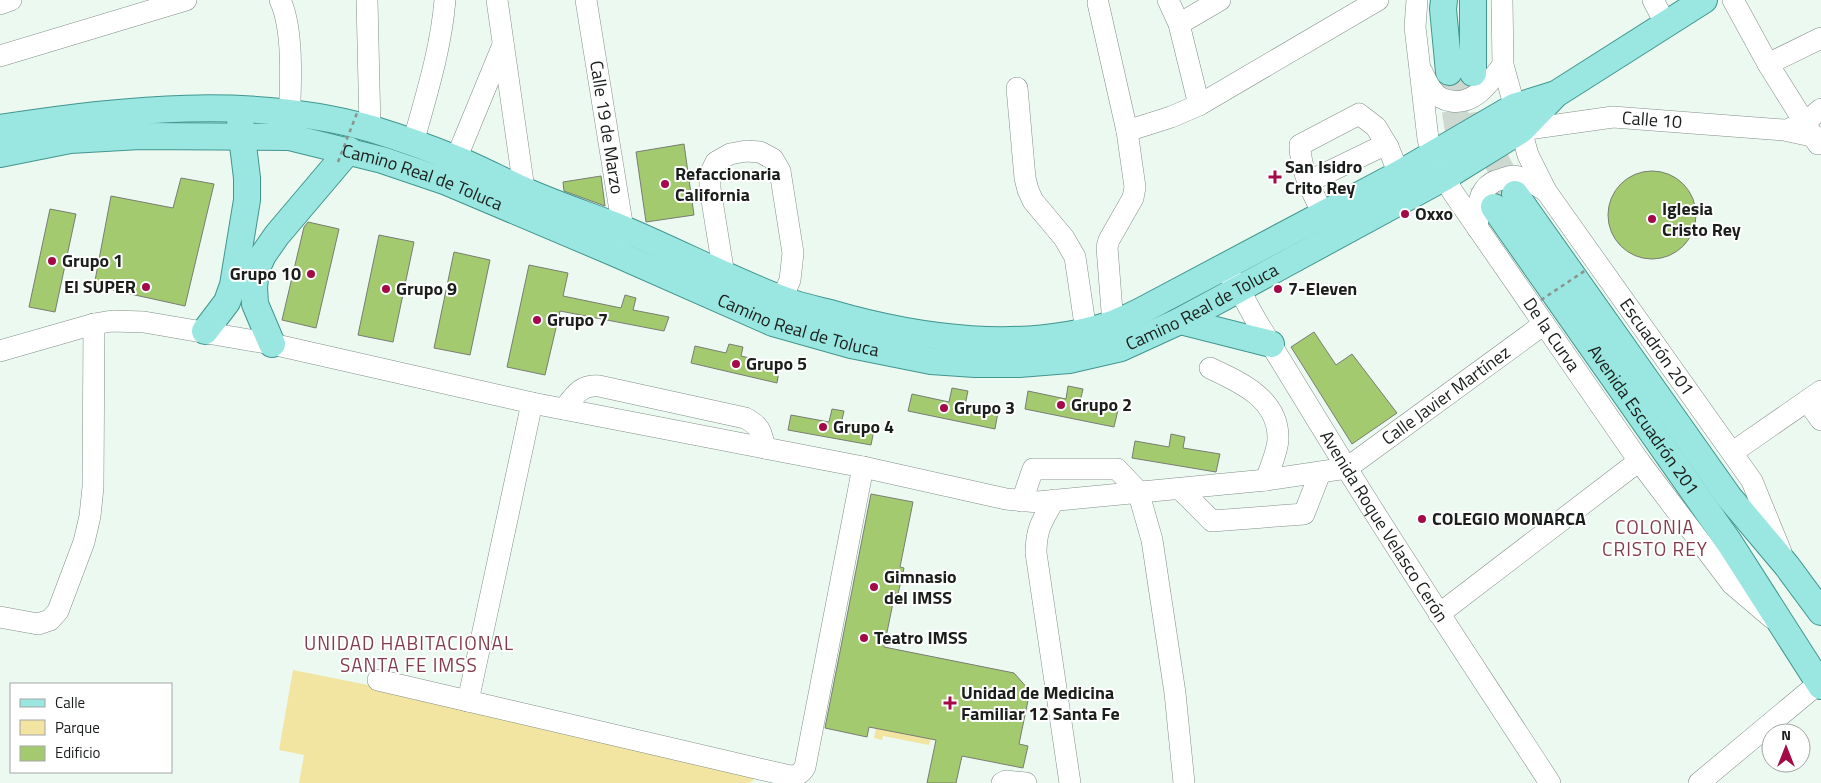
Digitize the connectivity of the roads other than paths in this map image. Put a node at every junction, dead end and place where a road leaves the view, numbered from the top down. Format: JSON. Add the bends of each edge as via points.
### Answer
{"nodes":[{"id":1,"x":11,"y":0,"type":"edge"},
{"id":2,"x":186,"y":0,"type":"edge"},
{"id":3,"x":280,"y":0,"type":"edge"},
{"id":4,"x":368,"y":0,"type":"edge"},
{"id":5,"x":445,"y":0,"type":"edge"},
{"id":6,"x":497,"y":0,"type":"edge"},
{"id":7,"x":586,"y":0,"type":"edge"},
{"id":8,"x":1168,"y":0,"type":"edge"},
{"id":9,"x":1220,"y":0,"type":"edge"},
{"id":10,"x":1417,"y":0,"type":"edge"},
{"id":11,"x":1444,"y":0,"type":"edge"},
{"id":12,"x":1473,"y":0,"type":"edge"},
{"id":13,"x":1502,"y":0,"type":"edge"},
{"id":14,"x":1653,"y":0,"type":"edge"},
{"id":15,"x":1704,"y":0,"type":"edge"},
{"id":16,"x":1733,"y":0,"type":"edge"},
{"id":17,"x":1371,"y":2,"type":"edge"},
{"id":18,"x":1098,"y":3,"type":"dead end"},
{"id":19,"x":0,"y":4,"type":"edge"},
{"id":20,"x":1665,"y":23,"type":"junction"},
{"id":21,"x":1179,"y":24,"type":"junction"},
{"id":22,"x":1821,"y":38,"type":"edge"},
{"id":23,"x":504,"y":44,"type":"junction"},
{"id":24,"x":0,"y":56,"type":"edge"},
{"id":25,"x":1768,"y":64,"type":"junction"},
{"id":26,"x":1503,"y":65,"type":"junction"},
{"id":27,"x":1419,"y":66,"type":"junction"},
{"id":28,"x":1016,"y":88,"type":"dead end"},
{"id":29,"x":1199,"y":104,"type":"junction"},
{"id":30,"x":239,"y":109,"type":"junction"},
{"id":31,"x":1821,"y":109,"type":"edge"},
{"id":32,"x":1518,"y":119,"type":"junction"},
{"id":33,"x":289,"y":124,"type":"junction"},
{"id":34,"x":0,"y":128,"type":"edge"},
{"id":35,"x":383,"y":130,"type":"junction"},
{"id":36,"x":1126,"y":131,"type":"junction"},
{"id":37,"x":1816,"y":134,"type":"edge"},
{"id":38,"x":242,"y":135,"type":"junction"},
{"id":39,"x":1388,"y":147,"type":"junction"},
{"id":40,"x":0,"y":154,"type":"edge"},
{"id":41,"x":1433,"y":154,"type":"junction"},
{"id":42,"x":344,"y":156,"type":"junction"},
{"id":43,"x":456,"y":159,"type":"junction"},
{"id":44,"x":382,"y":160,"type":"junction"},
{"id":45,"x":1399,"y":174,"type":"junction"},
{"id":46,"x":1445,"y":177,"type":"junction"},
{"id":47,"x":1309,"y":184,"type":"junction"},
{"id":48,"x":524,"y":190,"type":"junction"},
{"id":49,"x":1546,"y":191,"type":"junction"},
{"id":50,"x":1515,"y":194,"type":"tunnel mouth"},
{"id":51,"x":1494,"y":207,"type":"tunnel mouth"},
{"id":52,"x":1323,"y":214,"type":"junction"},
{"id":53,"x":529,"y":217,"type":"junction"},
{"id":54,"x":623,"y":229,"type":"junction"},
{"id":55,"x":1478,"y":229,"type":"junction"},
{"id":56,"x":617,"y":254,"type":"junction"},
{"id":57,"x":1224,"y":267,"type":"junction"},
{"id":58,"x":719,"y":286,"type":"junction"},
{"id":59,"x":1240,"y":288,"type":"junction"},
{"id":60,"x":777,"y":311,"type":"junction"},
{"id":61,"x":1180,"y":320,"type":"junction"},
{"id":62,"x":94,"y":324,"type":"junction"},
{"id":63,"x":1544,"y":324,"type":"junction"},
{"id":64,"x":204,"y":331,"type":"junction"},
{"id":65,"x":1117,"y":336,"type":"junction"},
{"id":66,"x":1088,"y":343,"type":"junction"},
{"id":67,"x":272,"y":344,"type":"junction"},
{"id":68,"x":1271,"y":344,"type":"junction"},
{"id":69,"x":0,"y":351,"type":"edge"},
{"id":70,"x":1210,"y":368,"type":"dead end"},
{"id":71,"x":1814,"y":396,"type":"edge"},
{"id":72,"x":532,"y":403,"type":"junction"},
{"id":73,"x":564,"y":409,"type":"junction"},
{"id":74,"x":1821,"y":420,"type":"edge"},
{"id":75,"x":765,"y":448,"type":"junction"},
{"id":76,"x":1733,"y":452,"type":"junction"},
{"id":77,"x":1639,"y":461,"type":"junction"},
{"id":78,"x":863,"y":468,"type":"junction"},
{"id":79,"x":1347,"y":468,"type":"junction"},
{"id":80,"x":1320,"y":473,"type":"junction"},
{"id":81,"x":1266,"y":480,"type":"junction"},
{"id":82,"x":1180,"y":489,"type":"junction"},
{"id":83,"x":1138,"y":491,"type":"junction"},
{"id":84,"x":1054,"y":500,"type":"junction"},
{"id":85,"x":1022,"y":501,"type":"junction"},
{"id":86,"x":1787,"y":566,"type":"junction"},
{"id":87,"x":1821,"y":612,"type":"edge"},
{"id":88,"x":1439,"y":614,"type":"junction"},
{"id":89,"x":0,"y":617,"type":"edge"},
{"id":90,"x":1782,"y":627,"type":"junction"},
{"id":91,"x":378,"y":680,"type":"dead end"},
{"id":92,"x":1820,"y":684,"type":"edge"},
{"id":93,"x":468,"y":701,"type":"junction"},
{"id":94,"x":1002,"y":783,"type":"edge"},
{"id":95,"x":1026,"y":783,"type":"edge"},
{"id":96,"x":1070,"y":783,"type":"edge"},
{"id":97,"x":1184,"y":783,"type":"edge"},
{"id":98,"x":1550,"y":783,"type":"edge"},
{"id":99,"x":1699,"y":783,"type":"edge"}],
"edges":[{"from":1,"to":19,"type":"street"},
{"from":2,"to":24,"type":"street"},
{"from":3,"to":33,"type":"street","via":[[288,36]]},
{"from":4,"to":35,"type":"street"},
{"from":5,"to":35,"type":"street","via":[[430,82]]},
{"from":6,"to":23,"type":"street"},
{"from":7,"to":54,"type":"street","name":"Calle 19 de Marzo"},
{"from":8,"to":21,"type":"street"},
{"from":9,"to":21,"type":"street"},
{"from":10,"to":27,"type":"street","name":"De la Curva","via":[[1415,27]]},
{"from":11,"to":12,"type":"main road","via":[[1443,9],[1461,72]]},
{"from":13,"to":26,"type":"street"},
{"from":14,"to":20,"type":"street"},
{"from":15,"to":20,"type":"main road","name":"Camino Real de Toluca"},
{"from":16,"to":25,"type":"street"},
{"from":17,"to":29,"type":"street"},
{"from":18,"to":36,"type":"street"},
{"from":20,"to":32,"type":"main road","name":"Camino Real de Toluca"},
{"from":21,"to":29,"type":"street"},
{"from":22,"to":25,"type":"street"},
{"from":23,"to":43,"type":"street"},
{"from":23,"to":48,"type":"street"},
{"from":25,"to":37,"type":"street"},
{"from":26,"to":27,"type":"street","via":[[1473,98],[1455,102],[1445,100],[1432,90]]},
{"from":26,"to":32,"type":"street"},
{"from":27,"to":41,"type":"street","name":"De la Curva","via":[[1428,139]]},
{"from":28,"to":66,"type":"street","via":[[1028,190],[1075,257]]},
{"from":29,"to":36,"type":"street","via":[[1172,117]]},
{"from":30,"to":33,"type":"main road","name":"Camino Real de Toluca"},
{"from":30,"to":34,"type":"main road","name":"Camino Real de Toluca","via":[[138,111],[68,117]]},
{"from":30,"to":38,"type":"main road"},
{"from":31,"to":37,"type":"street"},
{"from":32,"to":37,"type":"street","name":"Calle 10","via":[[1613,117]]},
{"from":32,"to":41,"type":"main road","name":"Camino Real de Toluca"},
{"from":32,"to":46,"type":"main road","name":"Camino Real de Toluca"},
{"from":32,"to":49,"type":"street","name":"Escuadrón 201","via":[[1528,155]]},
{"from":33,"to":35,"type":"main road","name":"Camino Real de Toluca"},
{"from":33,"to":38,"type":"main road","name":"Camino Real de Toluca"},
{"from":33,"to":42,"type":"main road","name":"Camino Real de Toluca"},
{"from":35,"to":43,"type":"main road","name":"Camino Real de Toluca"},
{"from":35,"to":44,"type":"main road"},
{"from":36,"to":65,"type":"street","via":[[1135,188],[1107,248]]},
{"from":38,"to":40,"type":"main road","name":"Camino Real de Toluca","via":[[70,140]]},
{"from":38,"to":64,"type":"main road","via":[[247,200],[233,285],[223,308]]},
{"from":39,"to":45,"type":"street"},
{"from":39,"to":47,"type":"street","via":[[1378,148]]},
{"from":39,"to":47,"type":"street","via":[[1376,127],[1359,114],[1300,145]]},
{"from":41,"to":45,"type":"main road","name":"Camino Real de Toluca"},
{"from":41,"to":46,"type":"street","name":"De la Curva"},
{"from":42,"to":44,"type":"main road","name":"Camino Real de Toluca"},
{"from":42,"to":67,"type":"main road","via":[[277,235],[256,270],[256,304]]},
{"from":43,"to":48,"type":"main road","name":"Camino Real de Toluca"},
{"from":44,"to":53,"type":"main road","name":"Camino Real de Toluca","via":[[447,182]]},
{"from":45,"to":52,"type":"main road","name":"Camino Real de Toluca"},
{"from":46,"to":55,"type":"street","name":"De la Curva"},
{"from":46,"to":59,"type":"main road","name":"Camino Real de Toluca"},
{"from":47,"to":52,"type":"street"},
{"from":48,"to":53,"type":"street"},
{"from":48,"to":54,"type":"main road","name":"Camino Real de Toluca"},
{"from":49,"to":55,"type":"street","via":[[1513,176],[1494,180],[1480,196]]},
{"from":49,"to":76,"type":"street","name":"Escuadrón 201"},
{"from":50,"to":86,"type":"main road","name":"Avenida Escuadrón 201","via":[[1730,497]]},
{"from":51,"to":90,"type":"main road","name":"Avenida Escuadrón 201","via":[[1728,542]]},
{"from":52,"to":57,"type":"main road","name":"Camino Real de Toluca"},
{"from":53,"to":56,"type":"main road","name":"Camino Real de Toluca"},
{"from":54,"to":56,"type":"street","name":"Calle 19 de Marzo"},
{"from":54,"to":58,"type":"main road","name":"Camino Real de Toluca"},
{"from":55,"to":63,"type":"street","name":"De la Curva"},
{"from":56,"to":58,"type":"main road","name":"Camino Real de Toluca"},
{"from":57,"to":59,"type":"street","name":"Avenida Roque Velasco Cerón"},
{"from":57,"to":65,"type":"main road","name":"Camino Real de Toluca","via":[[1140,312]]},
{"from":58,"to":60,"type":"main road","name":"Camino Real de Toluca"},
{"from":58,"to":60,"type":"street","via":[[710,174],[716,162],[730,154],[760,152],[773,159],[780,171],[793,254],[790,280]]},
{"from":59,"to":61,"type":"main road","name":"Camino Real de Toluca"},
{"from":59,"to":68,"type":"street","name":"Avenida Roque Velasco Cerón"},
{"from":60,"to":66,"type":"main road","name":"Camino Real de Toluca","via":[[934,336],[975,352],[1013,339],[1065,335]]},
{"from":61,"to":65,"type":"main road","name":"Camino Real de Toluca"},
{"from":61,"to":68,"type":"main road"},
{"from":62,"to":64,"type":"street","via":[[126,320]]},
{"from":62,"to":69,"type":"street"},
{"from":62,"to":89,"type":"street","via":[[93,487],[84,542],[58,611],[50,620],[38,624]]},
{"from":63,"to":77,"type":"street","name":"De la Curva"},
{"from":63,"to":79,"type":"street","name":"Calle Javier Martínez"},
{"from":64,"to":67,"type":"street"},
{"from":65,"to":66,"type":"main road","name":"Camino Real de Toluca"},
{"from":67,"to":72,"type":"street"},
{"from":68,"to":79,"type":"street","name":"Avenida Roque Velasco Cerón"},
{"from":70,"to":81,"type":"street","via":[[1241,382],[1262,399],[1276,419],[1278,440]]},
{"from":71,"to":74,"type":"street"},
{"from":71,"to":76,"type":"street"},
{"from":72,"to":73,"type":"street"},
{"from":72,"to":93,"type":"street"},
{"from":73,"to":75,"type":"street"},
{"from":73,"to":75,"type":"street","via":[[584,387],[599,386],[745,418],[761,431]]},
{"from":75,"to":78,"type":"street"},
{"from":76,"to":86,"type":"street","name":"Escuadrón 201","via":[[1752,481]]},
{"from":77,"to":88,"type":"street"},
{"from":77,"to":90,"type":"street","name":"De la Curva","via":[[1732,584]]},
{"from":78,"to":85,"type":"street"},
{"from":78,"to":93,"type":"street","via":[[802,773],[790,776]]},
{"from":79,"to":80,"type":"street"},
{"from":79,"to":88,"type":"street","name":"Avenida Roque Velasco Cerón"},
{"from":80,"to":81,"type":"street"},
{"from":80,"to":82,"type":"street","via":[[1304,514],[1212,521]]},
{"from":81,"to":82,"type":"street"},
{"from":82,"to":83,"type":"street"},
{"from":83,"to":84,"type":"street"},
{"from":83,"to":85,"type":"street","via":[[1117,469],[1033,469]]},
{"from":83,"to":97,"type":"street","via":[[1152,540],[1175,692]]},
{"from":84,"to":85,"type":"street"},
{"from":84,"to":96,"type":"street","via":[[1040,524],[1036,553]]},
{"from":86,"to":87,"type":"main road","name":"Avenida Escuadrón 201"},
{"from":88,"to":98,"type":"street","name":"Avenida Roque Velasco Cerón"},
{"from":90,"to":92,"type":"main road","name":"Avenida Escuadrón 201"},
{"from":91,"to":93,"type":"street"},
{"from":92,"to":99,"type":"street"},
{"from":94,"to":95,"type":"street","via":[[1014,780]]}]}
